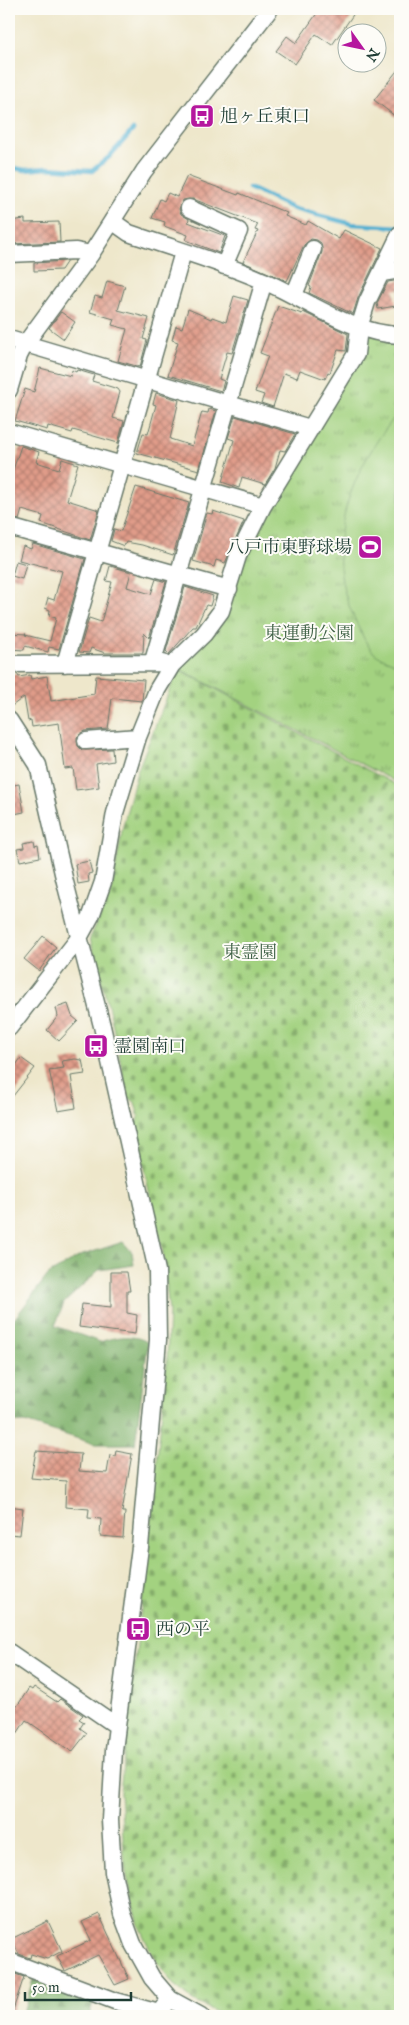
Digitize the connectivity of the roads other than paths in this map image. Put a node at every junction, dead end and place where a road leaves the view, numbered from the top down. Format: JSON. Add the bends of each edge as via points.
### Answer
{"nodes":[{"id":1,"x":270,"y":9,"type":"edge"},
{"id":2,"x":189,"y":208,"type":"dead end"},
{"id":3,"x":112,"y":221,"type":"junction"},
{"id":4,"x":400,"y":234,"type":"edge"},
{"id":5,"x":313,"y":249,"type":"dead end"},
{"id":6,"x":183,"y":252,"type":"junction"},
{"id":7,"x":9,"y":254,"type":"edge"},
{"id":8,"x":91,"y":254,"type":"junction"},
{"id":9,"x":224,"y":266,"type":"junction"},
{"id":10,"x":400,"y":270,"type":"edge"},
{"id":11,"x":382,"y":272,"type":"junction"},
{"id":12,"x":264,"y":281,"type":"junction"},
{"id":13,"x":294,"y":296,"type":"junction"},
{"id":14,"x":359,"y":328,"type":"junction"},
{"id":15,"x":400,"y":335,"type":"edge"},
{"id":16,"x":9,"y":339,"type":"edge"},
{"id":17,"x":25,"y":344,"type":"junction"},
{"id":18,"x":146,"y":378,"type":"junction"},
{"id":19,"x":10,"y":381,"type":"edge"},
{"id":20,"x":228,"y":402,"type":"junction"},
{"id":21,"x":310,"y":428,"type":"junction"},
{"id":22,"x":9,"y":432,"type":"edge"},
{"id":23,"x":121,"y":464,"type":"junction"},
{"id":24,"x":203,"y":489,"type":"junction"},
{"id":25,"x":263,"y":506,"type":"junction"},
{"id":26,"x":9,"y":527,"type":"edge"},
{"id":27,"x":96,"y":551,"type":"junction"},
{"id":28,"x":180,"y":574,"type":"junction"},
{"id":29,"x":229,"y":589,"type":"junction"},
{"id":30,"x":153,"y":661,"type":"junction"},
{"id":31,"x":9,"y":664,"type":"edge"},
{"id":32,"x":65,"y":664,"type":"junction"},
{"id":33,"x":172,"y":665,"type":"junction"},
{"id":34,"x":9,"y":720,"type":"edge"},
{"id":35,"x":138,"y":737,"type":"junction"},
{"id":36,"x":86,"y":741,"type":"dead end"},
{"id":37,"x":79,"y":938,"type":"junction"},
{"id":38,"x":9,"y":1028,"type":"edge"},
{"id":39,"x":9,"y":1652,"type":"edge"},
{"id":40,"x":117,"y":1726,"type":"junction"},
{"id":41,"x":9,"y":1961,"type":"edge"},
{"id":42,"x":170,"y":1999,"type":"junction"},
{"id":43,"x":201,"y":2016,"type":"edge"}],
"edges":[{"from":1,"to":3,"type":"street","via":[[144,171]]},
{"from":2,"to":9,"type":"street","via":[[239,231]]},
{"from":3,"to":6,"type":"street","via":[[128,233]]},
{"from":3,"to":8,"type":"street"},
{"from":4,"to":11,"type":"street"},
{"from":5,"to":13,"type":"street"},
{"from":6,"to":9,"type":"street"},
{"from":6,"to":18,"type":"street"},
{"from":7,"to":8,"type":"street","via":[[76,251]]},
{"from":8,"to":17,"type":"street"},
{"from":9,"to":12,"type":"street"},
{"from":10,"to":11,"type":"street"},
{"from":11,"to":14,"type":"street"},
{"from":12,"to":13,"type":"street"},
{"from":12,"to":20,"type":"street"},
{"from":13,"to":14,"type":"street"},
{"from":14,"to":15,"type":"street"},
{"from":14,"to":21,"type":"street","via":[[356,354]]},
{"from":16,"to":17,"type":"street"},
{"from":17,"to":18,"type":"street"},
{"from":17,"to":19,"type":"street"},
{"from":18,"to":20,"type":"street"},
{"from":18,"to":23,"type":"street"},
{"from":20,"to":21,"type":"street"},
{"from":20,"to":24,"type":"street"},
{"from":21,"to":25,"type":"street"},
{"from":22,"to":23,"type":"street"},
{"from":23,"to":24,"type":"street"},
{"from":23,"to":27,"type":"street"},
{"from":24,"to":25,"type":"street"},
{"from":24,"to":28,"type":"street"},
{"from":25,"to":29,"type":"street","via":[[238,556]]},
{"from":26,"to":27,"type":"street"},
{"from":27,"to":28,"type":"street"},
{"from":27,"to":32,"type":"street"},
{"from":28,"to":29,"type":"street"},
{"from":28,"to":30,"type":"street"},
{"from":29,"to":33,"type":"street","via":[[221,611],[204,634]]},
{"from":30,"to":32,"type":"street"},
{"from":30,"to":33,"type":"street"},
{"from":31,"to":32,"type":"street"},
{"from":33,"to":35,"type":"street","via":[[157,690]]},
{"from":34,"to":37,"type":"street","via":[[38,765]]},
{"from":35,"to":36,"type":"street"},
{"from":35,"to":37,"type":"street","via":[[115,813],[103,882]]},
{"from":37,"to":38,"type":"street"},
{"from":37,"to":40,"type":"street","via":[[104,1034],[157,1272],[158,1340],[140,1547]]},
{"from":39,"to":40,"type":"street"},
{"from":40,"to":42,"type":"street","via":[[110,1820],[113,1872],[122,1914],[133,1944],[152,1978]]},
{"from":41,"to":42,"type":"street","via":[[115,2001],[159,2013]]},
{"from":42,"to":43,"type":"street"}]}
